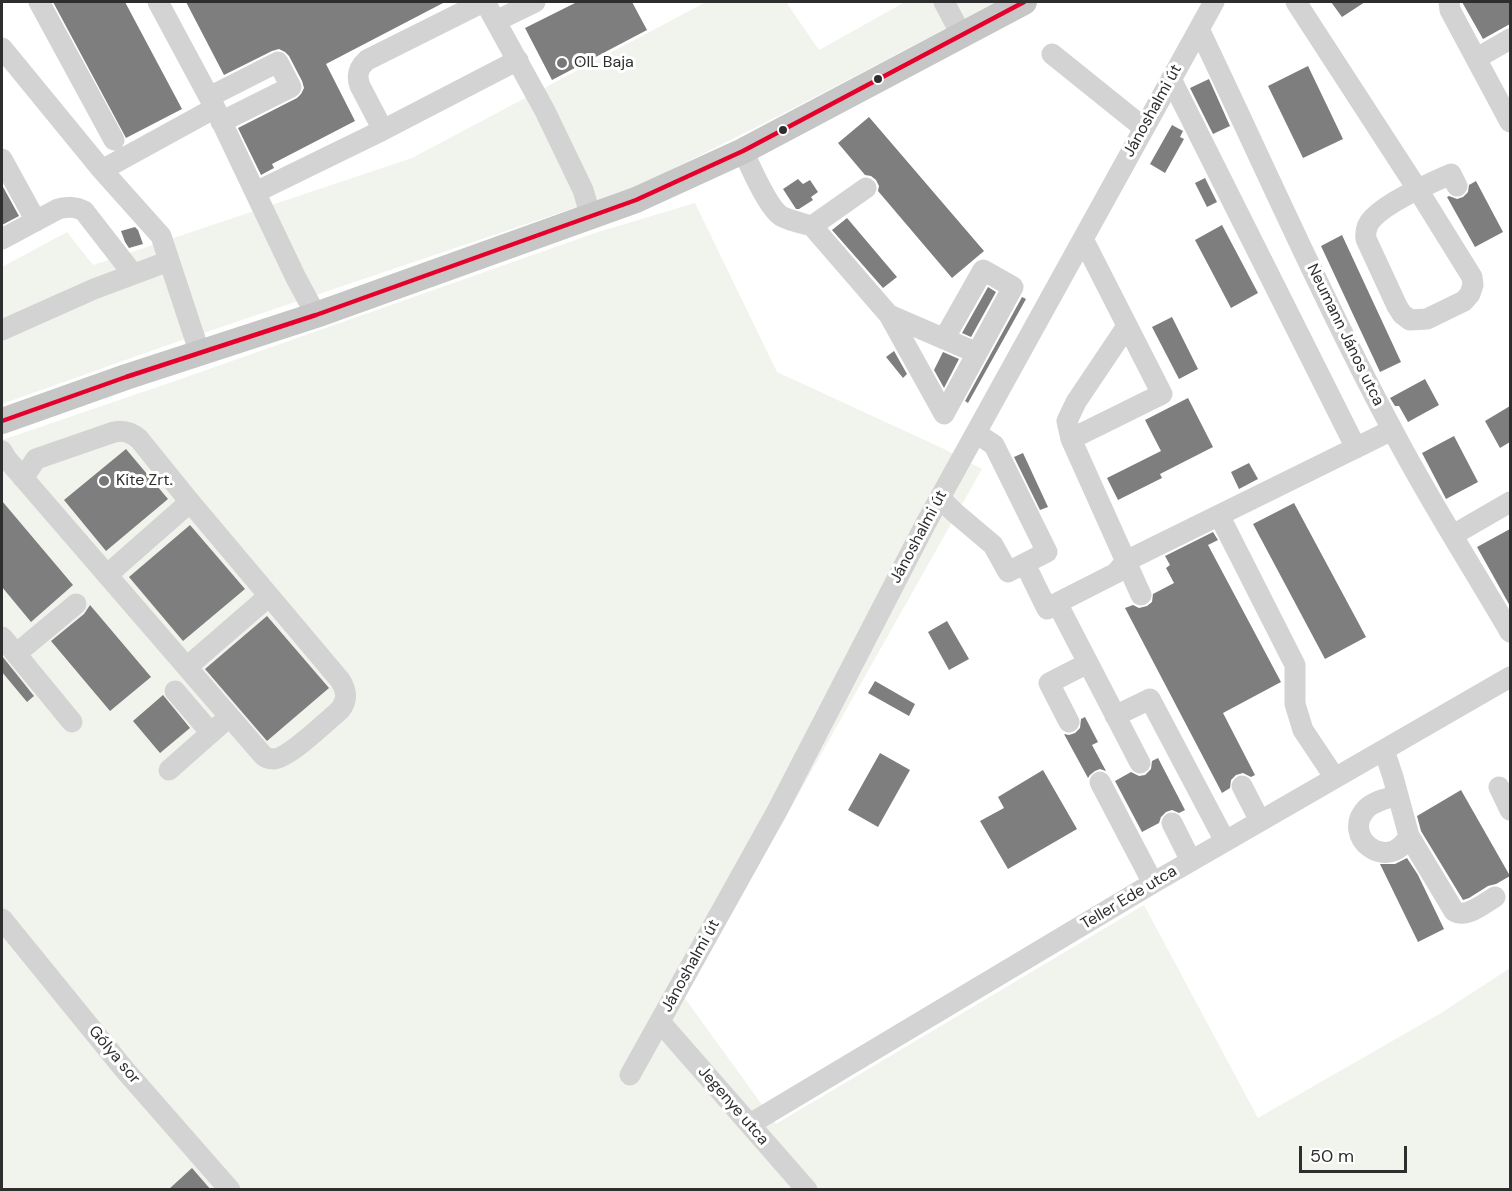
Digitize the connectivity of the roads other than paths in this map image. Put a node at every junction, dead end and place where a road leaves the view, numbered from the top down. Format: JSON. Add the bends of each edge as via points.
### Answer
{"nodes":[{"id":1,"x":39,"y":2,"type":"edge"},
{"id":2,"x":158,"y":2,"type":"edge"},
{"id":3,"x":484,"y":2,"type":"edge"},
{"id":4,"x":535,"y":2,"type":"edge"},
{"id":5,"x":944,"y":2,"type":"edge"},
{"id":6,"x":1024,"y":2,"type":"edge"},
{"id":7,"x":1214,"y":2,"type":"edge"},
{"id":8,"x":1296,"y":2,"type":"edge"},
{"id":9,"x":1449,"y":2,"type":"edge"},
{"id":10,"x":496,"y":21,"type":"junction"},
{"id":11,"x":1199,"y":29,"type":"junction"},
{"id":12,"x":961,"y":34,"type":"junction"},
{"id":13,"x":1510,"y":39,"type":"edge"},
{"id":14,"x":1052,"y":54,"type":"dead end"},
{"id":15,"x":1477,"y":58,"type":"junction"},
{"id":16,"x":5,"y":60,"type":"edge"},
{"id":17,"x":518,"y":60,"type":"junction"},
{"id":18,"x":1171,"y":79,"type":"junction"},
{"id":19,"x":215,"y":109,"type":"junction"},
{"id":20,"x":1510,"y":122,"type":"edge"},
{"id":21,"x":1144,"y":128,"type":"junction"},
{"id":22,"x":382,"y":130,"type":"junction"},
{"id":23,"x":114,"y":140,"type":"dead end"},
{"id":24,"x":743,"y":151,"type":"junction"},
{"id":25,"x":2,"y":159,"type":"edge"},
{"id":26,"x":102,"y":170,"type":"junction"},
{"id":27,"x":1457,"y":186,"type":"dead end"},
{"id":28,"x":866,"y":188,"type":"dead end"},
{"id":29,"x":1418,"y":190,"type":"junction"},
{"id":30,"x":256,"y":192,"type":"junction"},
{"id":31,"x":591,"y":217,"type":"junction"},
{"id":32,"x":36,"y":221,"type":"junction"},
{"id":33,"x":812,"y":226,"type":"junction"},
{"id":34,"x":2,"y":239,"type":"edge"},
{"id":35,"x":1083,"y":239,"type":"junction"},
{"id":36,"x":170,"y":261,"type":"junction"},
{"id":37,"x":133,"y":274,"type":"junction"},
{"id":38,"x":316,"y":315,"type":"junction"},
{"id":39,"x":889,"y":315,"type":"junction"},
{"id":40,"x":1127,"y":326,"type":"junction"},
{"id":41,"x":2,"y":330,"type":"edge"},
{"id":42,"x":944,"y":339,"type":"junction"},
{"id":43,"x":977,"y":353,"type":"junction"},
{"id":44,"x":200,"y":354,"type":"junction"},
{"id":45,"x":2,"y":421,"type":"edge"},
{"id":46,"x":1392,"y":430,"type":"junction"},
{"id":47,"x":976,"y":433,"type":"junction"},
{"id":48,"x":1071,"y":439,"type":"junction"},
{"id":49,"x":1356,"y":448,"type":"junction"},
{"id":50,"x":2,"y":451,"type":"edge"},
{"id":51,"x":23,"y":478,"type":"junction"},
{"id":52,"x":940,"y":498,"type":"junction"},
{"id":53,"x":190,"y":502,"type":"junction"},
{"id":54,"x":1510,"y":502,"type":"edge"},
{"id":55,"x":1219,"y":515,"type":"junction"},
{"id":56,"x":1453,"y":535,"type":"junction"},
{"id":57,"x":1126,"y":561,"type":"junction"},
{"id":58,"x":1025,"y":564,"type":"junction"},
{"id":59,"x":107,"y":575,"type":"junction"},
{"id":60,"x":1141,"y":595,"type":"dead end"},
{"id":61,"x":269,"y":596,"type":"junction"},
{"id":62,"x":1057,"y":603,"type":"junction"},
{"id":63,"x":76,"y":604,"type":"dead end"},
{"id":64,"x":1510,"y":632,"type":"edge"},
{"id":65,"x":2,"y":637,"type":"edge"},
{"id":66,"x":16,"y":654,"type":"junction"},
{"id":67,"x":1088,"y":663,"type":"junction"},
{"id":68,"x":187,"y":667,"type":"junction"},
{"id":69,"x":1510,"y":677,"type":"edge"},
{"id":70,"x":176,"y":691,"type":"dead end"},
{"id":71,"x":1115,"y":716,"type":"junction"},
{"id":72,"x":229,"y":717,"type":"junction"},
{"id":73,"x":72,"y":722,"type":"dead end"},
{"id":74,"x":1070,"y":722,"type":"dead end"},
{"id":75,"x":210,"y":734,"type":"junction"},
{"id":76,"x":1384,"y":750,"type":"junction"},
{"id":77,"x":1140,"y":763,"type":"dead end"},
{"id":78,"x":169,"y":770,"type":"dead end"},
{"id":79,"x":1335,"y":778,"type":"junction"},
{"id":80,"x":1100,"y":782,"type":"dead end"},
{"id":81,"x":1242,"y":786,"type":"dead end"},
{"id":82,"x":1499,"y":787,"type":"dead end"},
{"id":83,"x":1398,"y":795,"type":"junction"},
{"id":84,"x":1510,"y":810,"type":"edge"},
{"id":85,"x":1260,"y":821,"type":"junction"},
{"id":86,"x":1172,"y":823,"type":"dead end"},
{"id":87,"x":1409,"y":836,"type":"junction"},
{"id":88,"x":1226,"y":841,"type":"junction"},
{"id":89,"x":1191,"y":861,"type":"junction"},
{"id":90,"x":1154,"y":883,"type":"junction"},
{"id":91,"x":1495,"y":897,"type":"dead end"},
{"id":92,"x":2,"y":919,"type":"edge"},
{"id":93,"x":660,"y":1022,"type":"junction"},
{"id":94,"x":630,"y":1076,"type":"dead end"},
{"id":95,"x":750,"y":1125,"type":"junction"},
{"id":96,"x":230,"y":1190,"type":"edge"},
{"id":97,"x":807,"y":1190,"type":"edge"}],
"edges":[{"from":1,"to":23,"type":"street"},
{"from":2,"to":19,"type":"street"},
{"from":3,"to":10,"type":"street"},
{"from":3,"to":22,"type":"street","via":[[361,65],[357,79]]},
{"from":4,"to":10,"type":"street"},
{"from":5,"to":12,"type":"street"},
{"from":6,"to":12,"type":"main road"},
{"from":7,"to":11,"type":"street","name":"Jánoshalmi út"},
{"from":8,"to":29,"type":"street"},
{"from":9,"to":15,"type":"street"},
{"from":10,"to":17,"type":"street"},
{"from":11,"to":18,"type":"street","name":"Jánoshalmi út"},
{"from":11,"to":46,"type":"street","name":"Neumann János utca"},
{"from":12,"to":24,"type":"main road"},
{"from":13,"to":15,"type":"street"},
{"from":14,"to":21,"type":"street"},
{"from":15,"to":20,"type":"street"},
{"from":16,"to":26,"type":"street"},
{"from":17,"to":22,"type":"street"},
{"from":17,"to":31,"type":"street","via":[[583,190]]},
{"from":18,"to":21,"type":"street","name":"Jánoshalmi út"},
{"from":18,"to":49,"type":"street"},
{"from":19,"to":26,"type":"street"},
{"from":19,"to":30,"type":"street"},
{"from":21,"to":35,"type":"street","name":"Jánoshalmi út"},
{"from":22,"to":30,"type":"street"},
{"from":24,"to":31,"type":"main road","via":[[636,201]]},
{"from":24,"to":33,"type":"street","via":[[777,213]]},
{"from":25,"to":32,"type":"street"},
{"from":26,"to":36,"type":"street","via":[[161,236]]},
{"from":27,"to":29,"type":"street","via":[[1451,174]]},
{"from":28,"to":33,"type":"street"},
{"from":29,"to":29,"type":"street","via":[[1472,277],[1473,285],[1464,300],[1427,319],[1410,320],[1396,306],[1365,232],[1372,218]]},
{"from":30,"to":38,"type":"street"},
{"from":31,"to":38,"type":"main road"},
{"from":32,"to":34,"type":"street"},
{"from":32,"to":37,"type":"street","via":[[58,209],[84,210]]},
{"from":33,"to":39,"type":"street"},
{"from":35,"to":40,"type":"street"},
{"from":35,"to":47,"type":"street","name":"Jánoshalmi út"},
{"from":36,"to":37,"type":"street"},
{"from":36,"to":44,"type":"street"},
{"from":37,"to":41,"type":"street"},
{"from":38,"to":44,"type":"main road"},
{"from":39,"to":42,"type":"street"},
{"from":39,"to":43,"type":"street","via":[[944,414]]},
{"from":40,"to":48,"type":"street","via":[[1076,402],[1067,421]]},
{"from":40,"to":48,"type":"street","via":[[1162,394]]},
{"from":42,"to":43,"type":"street"},
{"from":42,"to":43,"type":"street","via":[[983,270],[1013,287]]},
{"from":44,"to":45,"type":"main road"},
{"from":46,"to":49,"type":"street"},
{"from":46,"to":56,"type":"street","name":"Neumann János utca"},
{"from":47,"to":52,"type":"street","name":"Jánoshalmi út"},
{"from":47,"to":58,"type":"street","via":[[994,445],[1047,552]]},
{"from":48,"to":57,"type":"street"},
{"from":49,"to":55,"type":"street"},
{"from":50,"to":51,"type":"street"},
{"from":51,"to":53,"type":"street","via":[[36,459],[126,431],[139,439]]},
{"from":51,"to":59,"type":"street"},
{"from":52,"to":58,"type":"street","via":[[993,545],[1008,572]]},
{"from":52,"to":93,"type":"street","name":"Jánoshalmi út","via":[[777,812]]},
{"from":53,"to":59,"type":"street"},
{"from":53,"to":61,"type":"street"},
{"from":54,"to":56,"type":"street"},
{"from":55,"to":57,"type":"street"},
{"from":55,"to":79,"type":"street","via":[[1295,665],[1295,704],[1303,730]]},
{"from":56,"to":64,"type":"street","name":"Neumann János utca"},
{"from":57,"to":60,"type":"street"},
{"from":57,"to":62,"type":"street","via":[[1116,573]]},
{"from":58,"to":62,"type":"street","via":[[1047,609]]},
{"from":59,"to":68,"type":"street"},
{"from":61,"to":68,"type":"street"},
{"from":61,"to":72,"type":"street","via":[[340,680],[346,692],[345,701],[340,710],[276,759],[265,757]]},
{"from":62,"to":67,"type":"street"},
{"from":63,"to":66,"type":"street"},
{"from":65,"to":66,"type":"street"},
{"from":66,"to":73,"type":"street"},
{"from":67,"to":71,"type":"street"},
{"from":67,"to":74,"type":"street","via":[[1049,683]]},
{"from":68,"to":72,"type":"street"},
{"from":69,"to":76,"type":"street","name":"Teller Ede utca"},
{"from":70,"to":75,"type":"street"},
{"from":71,"to":77,"type":"street"},
{"from":71,"to":88,"type":"street","via":[[1150,699]]},
{"from":72,"to":75,"type":"street"},
{"from":75,"to":78,"type":"street"},
{"from":76,"to":79,"type":"street","name":"Teller Ede utca"},
{"from":76,"to":83,"type":"street"},
{"from":79,"to":85,"type":"street","name":"Teller Ede utca"},
{"from":80,"to":90,"type":"street"},
{"from":81,"to":85,"type":"street"},
{"from":82,"to":84,"type":"street"},
{"from":83,"to":87,"type":"street"},
{"from":83,"to":87,"type":"street","via":[[1367,808],[1360,819],[1360,832],[1365,843],[1381,852],[1398,849]]},
{"from":85,"to":88,"type":"street","name":"Teller Ede utca"},
{"from":86,"to":89,"type":"street"},
{"from":87,"to":91,"type":"street","via":[[1454,911],[1466,914]]},
{"from":88,"to":89,"type":"street","name":"Teller Ede utca"},
{"from":89,"to":90,"type":"street","name":"Teller Ede utca"},
{"from":90,"to":95,"type":"street","name":"Teller Ede utca"},
{"from":92,"to":96,"type":"street","name":"Gólya sor","via":[[124,1069]]},
{"from":93,"to":94,"type":"street","name":"Jánoshalmi út"},
{"from":93,"to":95,"type":"street","name":"Jegenye utca"},
{"from":95,"to":97,"type":"street","name":"Jegenye utca"}]}
